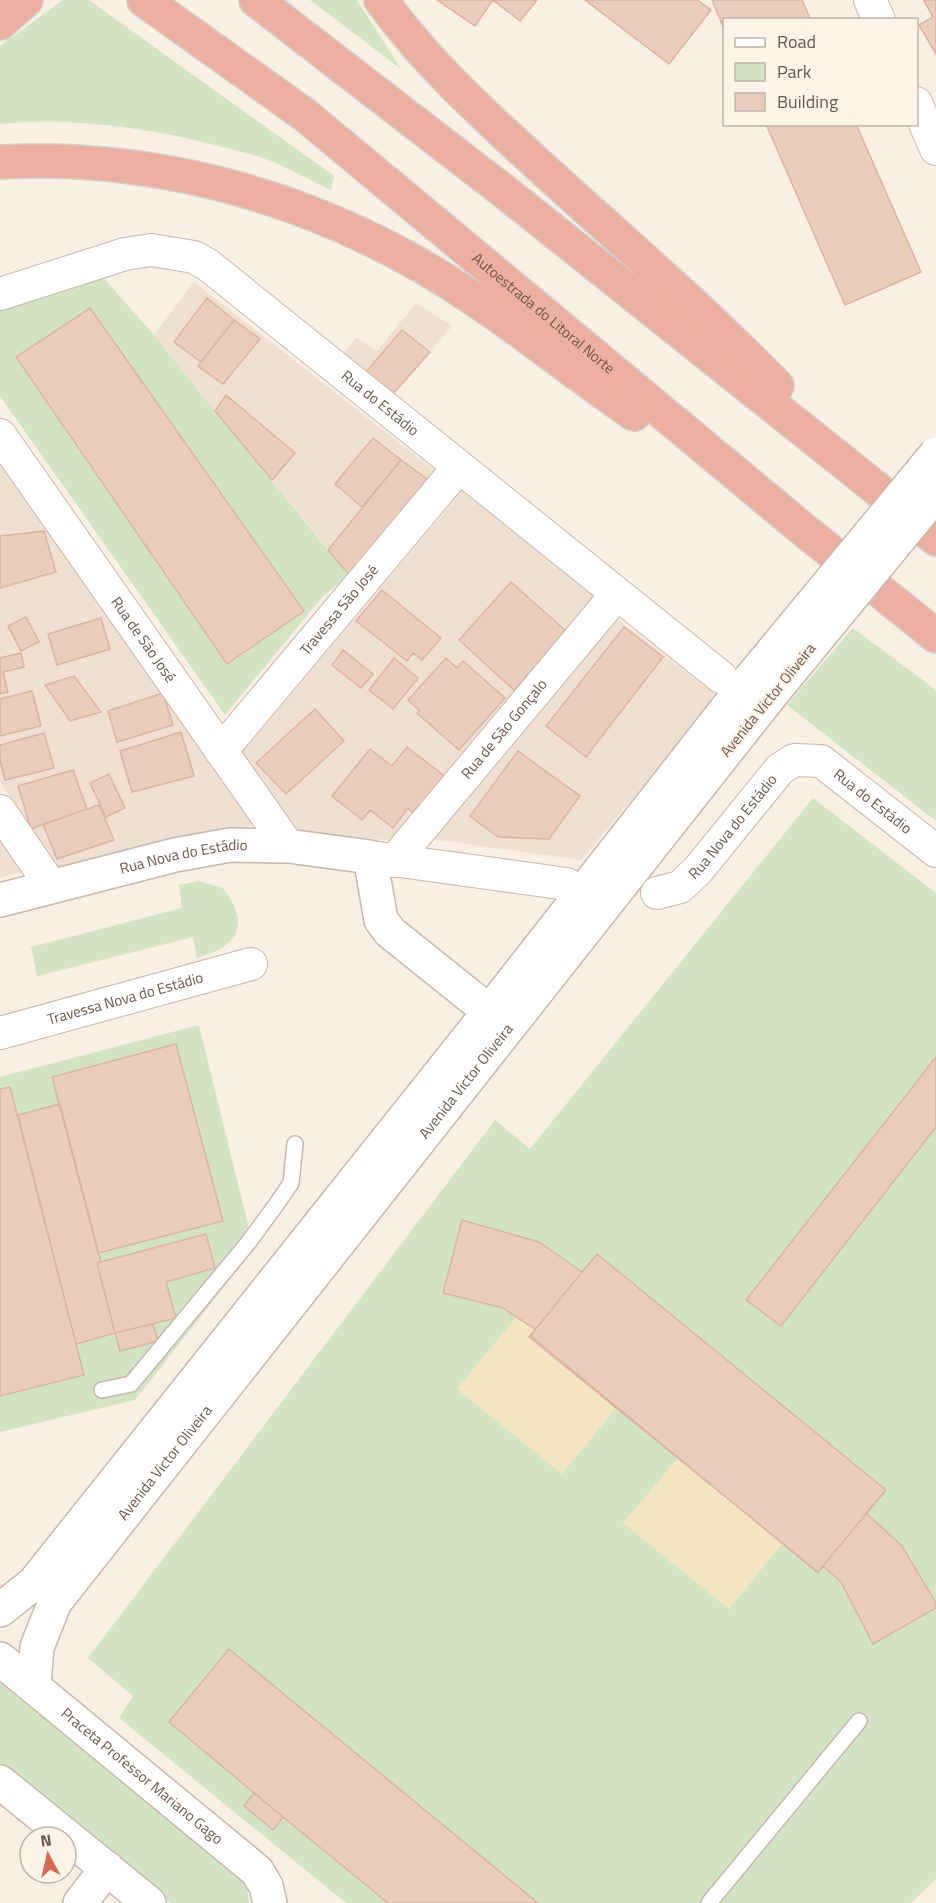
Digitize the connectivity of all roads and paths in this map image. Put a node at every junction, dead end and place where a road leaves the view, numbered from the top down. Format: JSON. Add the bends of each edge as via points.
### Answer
{"nodes":[{"id":1,"x":144,"y":0,"type":"edge"},
{"id":2,"x":256,"y":0,"type":"edge"},
{"id":3,"x":381,"y":0,"type":"edge"},
{"id":4,"x":870,"y":0,"type":"edge"},
{"id":5,"x":878,"y":18,"type":"edge"},
{"id":6,"x":918,"y":108,"type":"edge"},
{"id":7,"x":936,"y":149,"type":"edge"},
{"id":8,"x":0,"y":162,"type":"edge"},
{"id":9,"x":0,"y":294,"type":"edge"},
{"id":10,"x":0,"y":435,"type":"edge"},
{"id":11,"x":936,"y":454,"type":"edge"},
{"id":12,"x":458,"y":468,"type":"junction"},
{"id":13,"x":876,"y":488,"type":"junction"},
{"id":14,"x":936,"y":494,"type":"edge"},
{"id":15,"x":800,"y":526,"type":"junction"},
{"id":16,"x":936,"y":539,"type":"edge"},
{"id":17,"x":616,"y":595,"type":"junction"},
{"id":18,"x":936,"y":636,"type":"edge"},
{"id":19,"x":747,"y":684,"type":"junction"},
{"id":20,"x":221,"y":751,"type":"junction"},
{"id":21,"x":807,"y":758,"type":"joint"},
{"id":22,"x":0,"y":812,"type":"edge"},
{"id":23,"x":288,"y":846,"type":"junction"},
{"id":24,"x":936,"y":851,"type":"edge"},
{"id":25,"x":382,"y":859,"type":"junction"},
{"id":26,"x":567,"y":884,"type":"dead end"},
{"id":27,"x":51,"y":886,"type":"junction"},
{"id":28,"x":657,"y":893,"type":"dead end"},
{"id":29,"x":0,"y":900,"type":"edge"},
{"id":30,"x":251,"y":964,"type":"dead end"},
{"id":31,"x":500,"y":1020,"type":"junction"},
{"id":32,"x":0,"y":1033,"type":"edge"},
{"id":33,"x":295,"y":1144,"type":"dead end"},
{"id":34,"x":102,"y":1390,"type":"dead end"},
{"id":35,"x":0,"y":1610,"type":"edge"},
{"id":36,"x":0,"y":1659,"type":"edge"},
{"id":37,"x":34,"y":1687,"type":"junction"},
{"id":38,"x":859,"y":1721,"type":"dead end"},
{"id":39,"x":0,"y":1782,"type":"edge"},
{"id":40,"x":107,"y":1868,"type":"junction"},
{"id":41,"x":271,"y":1902,"type":"edge"},
{"id":42,"x":80,"y":1903,"type":"edge"},
{"id":43,"x":149,"y":1903,"type":"edge"},
{"id":44,"x":709,"y":1903,"type":"edge"}],
"edges":[{"from":1,"to":15,"type":"highway","name":"Autoestrada do Litoral Norte","via":[[305,115]]},
{"from":2,"to":13,"type":"highway","via":[[510,195]]},
{"from":3,"to":13,"type":"highway","via":[[430,62],[465,97],[713,321]]},
{"from":4,"to":5,"type":"street"},
{"from":6,"to":7,"type":"street"},
{"from":8,"to":15,"type":"highway","via":[[49,159],[172,173],[287,202],[356,232],[457,290]]},
{"from":9,"to":12,"type":"street","name":"Rua do Estádio","via":[[125,254],[151,250],[194,256]]},
{"from":10,"to":20,"type":"street","name":"Rua de São José"},
{"from":11,"to":19,"type":"street","name":"Avenida Victor Oliveira","bridge":true},
{"from":12,"to":17,"type":"street","name":"Rua do Estádio"},
{"from":12,"to":20,"type":"street","name":"Travessa São José"},
{"from":13,"to":16,"type":"highway"},
{"from":14,"to":19,"type":"street","name":"Avenida Victor Oliveira","bridge":true},
{"from":15,"to":18,"type":"highway","name":"Autoestrada do Litoral Norte"},
{"from":17,"to":19,"type":"street","name":"Rua do Estádio"},
{"from":17,"to":25,"type":"street","name":"Rua de São Gonçalo"},
{"from":19,"to":31,"type":"street","name":"Avenida Victor Oliveira"},
{"from":20,"to":23,"type":"street","name":"Rua de São José"},
{"from":21,"to":24,"type":"street","name":"Rua do Estádio","via":[[821,761]]},
{"from":21,"to":28,"type":"street","name":"Rua Nova do Estádio","via":[[794,760],[780,769],[698,870],[680,886]]},
{"from":22,"to":27,"type":"street"},
{"from":23,"to":25,"type":"street","name":"Rua Nova do Estádio"},
{"from":23,"to":27,"type":"street","name":"Rua Nova do Estádio","via":[[230,845]]},
{"from":25,"to":26,"type":"street","name":"Rua Nova do Estádio"},
{"from":25,"to":31,"type":"street","via":[[381,920],[390,932]]},
{"from":27,"to":29,"type":"street","name":"Rua Nova do Estádio"},
{"from":30,"to":32,"type":"street","name":"Travessa Nova do Estádio"},
{"from":31,"to":35,"type":"street","name":"Avenida Victor Oliveira","via":[[34,1583]]},
{"from":31,"to":37,"type":"street","name":"Avenida Victor Oliveira","via":[[55,1602],[37,1647]]},
{"from":33,"to":34,"type":"lane","via":[[291,1183],[248,1243],[130,1384]]},
{"from":36,"to":37,"type":"street","name":"Praceta Professor Mariano Gago"},
{"from":37,"to":41,"type":"street","name":"Praceta Professor Mariano Gago","via":[[257,1871]]},
{"from":38,"to":44,"type":"lane"},
{"from":39,"to":40,"type":"street"},
{"from":40,"to":42,"type":"street"},
{"from":40,"to":43,"type":"street"}]}
